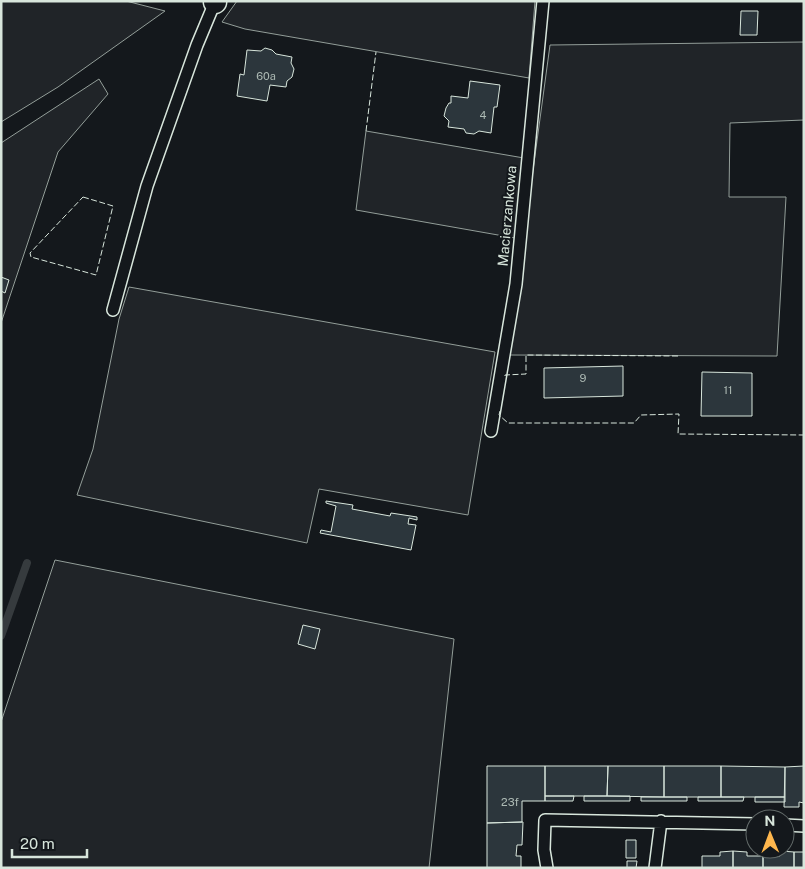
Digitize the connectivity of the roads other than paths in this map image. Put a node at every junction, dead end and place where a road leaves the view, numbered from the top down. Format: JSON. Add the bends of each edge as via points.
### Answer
{"nodes":[{"id":1,"x":543,"y":1,"type":"edge"},
{"id":2,"x":215,"y":2,"type":"edge"},
{"id":3,"x":113,"y":310,"type":"dead end"},
{"id":4,"x":491,"y":431,"type":"dead end"},
{"id":5,"x":661,"y":821,"type":"junction"},
{"id":6,"x":745,"y":824,"type":"edge"},
{"id":7,"x":547,"y":868,"type":"edge"},
{"id":8,"x":655,"y":868,"type":"edge"}],
"edges":[{"from":1,"to":4,"type":"lane","name":"Macierzankowa","via":[[516,284]]},
{"from":2,"to":3,"type":"lane","via":[[147,186]]},
{"from":5,"to":6,"type":"lane"},
{"from":5,"to":7,"type":"lane","via":[[545,820]]},
{"from":5,"to":8,"type":"lane"}]}
